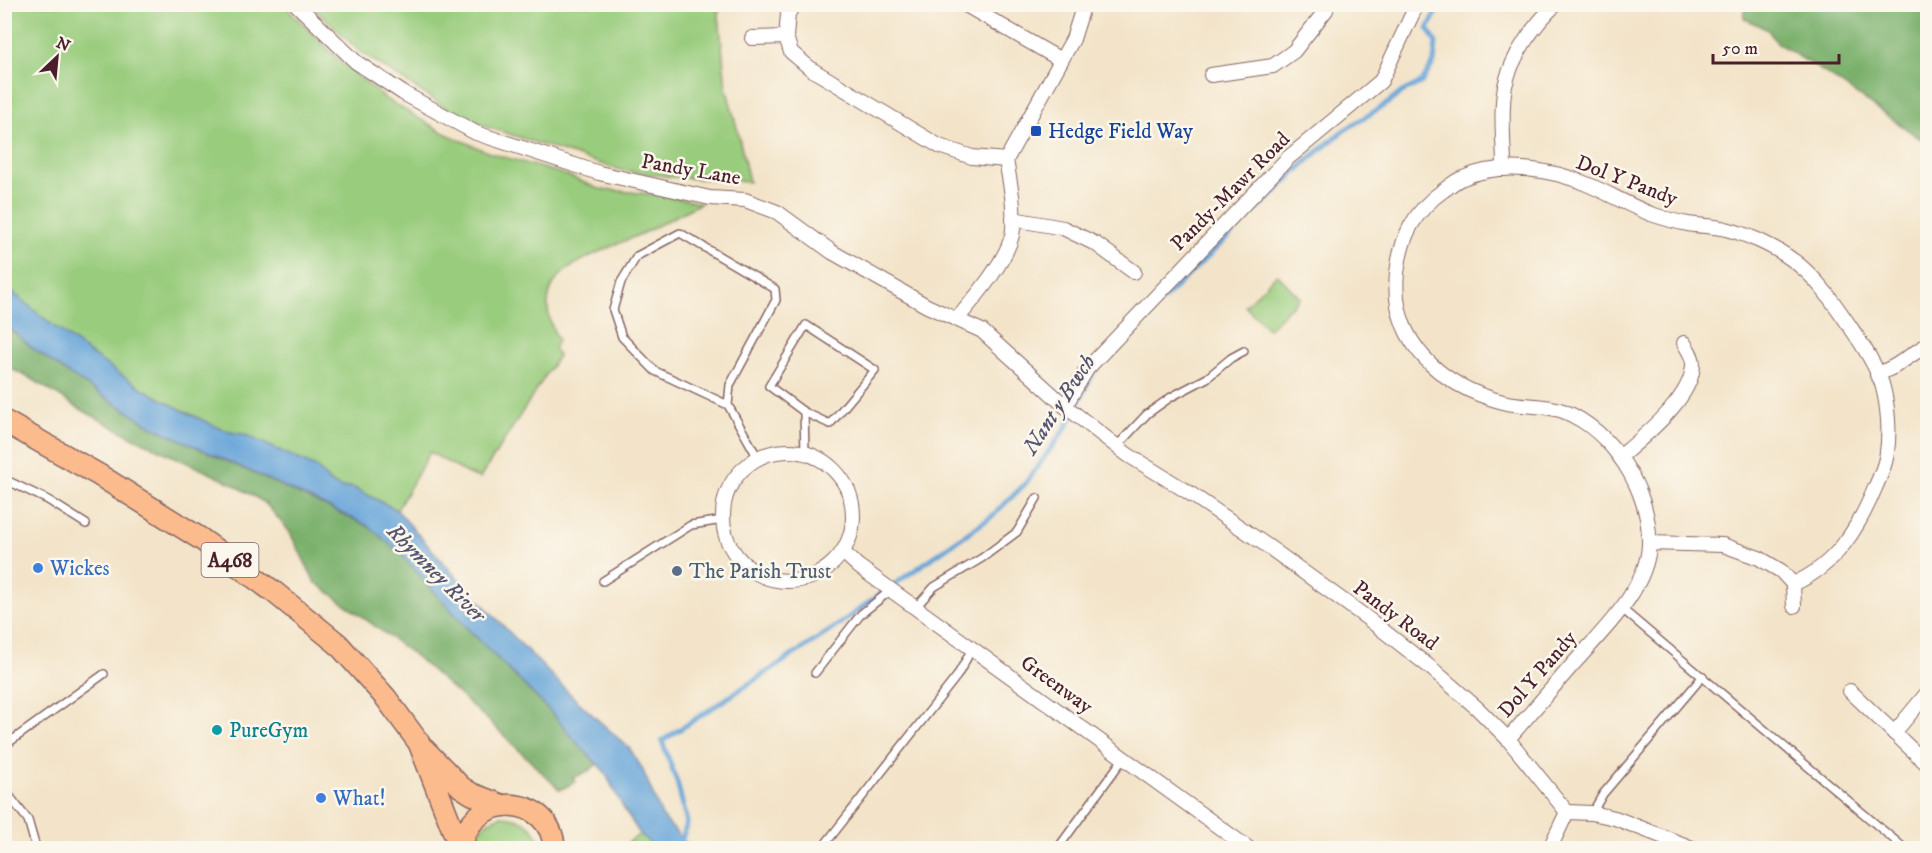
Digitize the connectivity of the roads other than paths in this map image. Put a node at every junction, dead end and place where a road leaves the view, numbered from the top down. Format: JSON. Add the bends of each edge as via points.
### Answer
{"nodes":[{"id":1,"x":296,"y":4,"type":"edge"},
{"id":2,"x":794,"y":4,"type":"edge"},
{"id":3,"x":964,"y":4,"type":"edge"},
{"id":4,"x":1084,"y":4,"type":"edge"},
{"id":5,"x":1327,"y":4,"type":"edge"},
{"id":6,"x":1417,"y":4,"type":"edge"},
{"id":7,"x":1556,"y":4,"type":"edge"},
{"id":8,"x":786,"y":37,"type":"junction"},
{"id":9,"x":752,"y":38,"type":"dead end"},
{"id":10,"x":1061,"y":60,"type":"junction"},
{"id":11,"x":1211,"y":75,"type":"dead end"},
{"id":12,"x":1006,"y":160,"type":"junction"},
{"id":13,"x":1504,"y":169,"type":"junction"},
{"id":14,"x":1013,"y":219,"type":"junction"},
{"id":15,"x":1134,"y":272,"type":"dead end"},
{"id":16,"x":957,"y":319,"type":"junction"},
{"id":17,"x":1684,"y":343,"type":"dead end"},
{"id":18,"x":1928,"y":344,"type":"edge"},
{"id":19,"x":1244,"y":351,"type":"dead end"},
{"id":20,"x":1877,"y":375,"type":"junction"},
{"id":21,"x":728,"y":405,"type":"junction"},
{"id":22,"x":1065,"y":406,"type":"junction"},
{"id":23,"x":804,"y":412,"type":"junction"},
{"id":24,"x":4,"y":421,"type":"edge"},
{"id":25,"x":1117,"y":446,"type":"junction"},
{"id":26,"x":805,"y":453,"type":"junction"},
{"id":27,"x":758,"y":458,"type":"junction"},
{"id":28,"x":1620,"y":458,"type":"junction"},
{"id":29,"x":4,"y":479,"type":"edge"},
{"id":30,"x":1036,"y":498,"type":"dead end"},
{"id":31,"x":723,"y":520,"type":"junction"},
{"id":32,"x":86,"y":524,"type":"dead end"},
{"id":33,"x":1649,"y":543,"type":"junction"},
{"id":34,"x":843,"y":552,"type":"junction"},
{"id":35,"x":603,"y":581,"type":"dead end"},
{"id":36,"x":1793,"y":584,"type":"junction"},
{"id":37,"x":891,"y":590,"type":"junction"},
{"id":38,"x":1794,"y":606,"type":"dead end"},
{"id":39,"x":915,"y":608,"type":"junction"},
{"id":40,"x":1621,"y":608,"type":"junction"},
{"id":41,"x":972,"y":649,"type":"junction"},
{"id":42,"x":815,"y":673,"type":"dead end"},
{"id":43,"x":104,"y":674,"type":"dead end"},
{"id":44,"x":1703,"y":676,"type":"junction"},
{"id":45,"x":1850,"y":691,"type":"dead end"},
{"id":46,"x":1928,"y":692,"type":"edge"},
{"id":47,"x":1894,"y":733,"type":"junction"},
{"id":48,"x":1508,"y":739,"type":"junction"},
{"id":49,"x":419,"y":743,"type":"junction"},
{"id":50,"x":4,"y":746,"type":"edge"},
{"id":51,"x":1124,"y":759,"type":"junction"},
{"id":52,"x":1928,"y":765,"type":"edge"},
{"id":53,"x":4,"y":789,"type":"edge"},
{"id":54,"x":501,"y":805,"type":"junction"},
{"id":55,"x":1567,"y":812,"type":"junction"},
{"id":56,"x":1592,"y":813,"type":"junction"},
{"id":57,"x":826,"y":843,"type":"dead end"},
{"id":58,"x":555,"y":847,"type":"edge"},
{"id":59,"x":36,"y":849,"type":"edge"},
{"id":60,"x":461,"y":849,"type":"edge"},
{"id":61,"x":1058,"y":849,"type":"edge"},
{"id":62,"x":1248,"y":849,"type":"edge"},
{"id":63,"x":1550,"y":849,"type":"edge"},
{"id":64,"x":1692,"y":849,"type":"edge"},
{"id":65,"x":1904,"y":849,"type":"edge"}],
"edges":[{"from":1,"to":16,"type":"street","name":"Pandy Lane","via":[[356,62],[476,133],[598,173],[710,198],[745,200],[777,212],[832,252]]},
{"from":2,"to":8,"type":"street"},
{"from":3,"to":10,"type":"street"},
{"from":4,"to":10,"type":"street","via":[[1073,39]]},
{"from":5,"to":11,"type":"street","via":[[1294,51],[1273,66]]},
{"from":6,"to":22,"type":"street","name":"Pandy-Mawr Road","via":[[1382,81],[1288,158],[1087,369]]},
{"from":7,"to":13,"type":"street","via":[[1526,40],[1505,86]]},
{"from":8,"to":9,"type":"street"},
{"from":8,"to":12,"type":"street","via":[[791,52],[811,69],[939,146],[972,157]]},
{"from":10,"to":12,"type":"street"},
{"from":12,"to":14,"type":"street"},
{"from":13,"to":20,"type":"street","name":"Dol Y Pandy","via":[[1552,174],[1588,184],[1656,216],[1684,224],[1721,227],[1778,251],[1804,269],[1828,295]]},
{"from":13,"to":28,"type":"street","name":"Dol Y Pandy","via":[[1461,178],[1416,215],[1397,276],[1397,301],[1403,322],[1431,366],[1457,385],[1507,403],[1564,412],[1585,424]]},
{"from":14,"to":15,"type":"street","via":[[1063,228],[1096,243]]},
{"from":14,"to":16,"type":"street","via":[[1013,232],[1004,254]]},
{"from":16,"to":22,"type":"street","name":"Pandy Lane","via":[[982,331]]},
{"from":17,"to":28,"type":"street","via":[[1693,367],[1684,391],[1661,422]]},
{"from":18,"to":20,"type":"street"},
{"from":19,"to":25,"type":"lane","via":[[1147,414]]},
{"from":20,"to":36,"type":"street","name":"Dol Y Pandy","via":[[1888,415],[1887,453],[1878,482],[1850,538],[1827,564]]},
{"from":21,"to":21,"type":"lane","via":[[730,385],[776,300],[775,289],[680,233],[637,256],[621,282],[613,310],[622,337],[655,371]]},
{"from":21,"to":27,"type":"lane"},
{"from":22,"to":25,"type":"street","name":"Pandy Road"},
{"from":23,"to":23,"type":"lane","via":[[769,386],[806,325],[875,370],[830,423]]},
{"from":23,"to":26,"type":"lane"},
{"from":24,"to":49,"type":"main road","number":"A468","via":[[173,521],[282,598],[356,662]]},
{"from":25,"to":48,"type":"street","name":"Pandy Road","via":[[1367,618],[1478,708]]},
{"from":26,"to":27,"type":"street","via":[[784,450]]},
{"from":26,"to":34,"type":"street","via":[[824,461],[839,474],[850,492],[852,533]]},
{"from":27,"to":31,"type":"street","via":[[732,481]]},
{"from":28,"to":33,"type":"street","name":"Dol Y Pandy","via":[[1644,503]]},
{"from":29,"to":32,"type":"lane"},
{"from":30,"to":39,"type":"lane","via":[[1017,532],[934,587]]},
{"from":31,"to":34,"type":"street","via":[[727,540],[738,557],[753,571],[772,579],[812,577],[830,567]]},
{"from":31,"to":35,"type":"lane","via":[[691,525]]},
{"from":33,"to":36,"type":"street","via":[[1723,545],[1759,558],[1781,571]]},
{"from":33,"to":40,"type":"street","name":"Dol Y Pandy","via":[[1640,579]]},
{"from":34,"to":37,"type":"street","name":"Greenway"},
{"from":36,"to":38,"type":"street"},
{"from":37,"to":39,"type":"street","name":"Greenway"},
{"from":37,"to":42,"type":"lane","via":[[861,614]]},
{"from":39,"to":41,"type":"street","name":"Greenway"},
{"from":40,"to":44,"type":"lane"},
{"from":40,"to":48,"type":"street","name":"Dol Y Pandy"},
{"from":41,"to":51,"type":"street","name":"Greenway"},
{"from":41,"to":57,"type":"lane","via":[[957,675]]},
{"from":43,"to":50,"type":"lane"},
{"from":44,"to":56,"type":"lane","via":[[1603,794]]},
{"from":44,"to":65,"type":"lane"},
{"from":45,"to":47,"type":"street"},
{"from":46,"to":47,"type":"street"},
{"from":47,"to":52,"type":"street"},
{"from":48,"to":55,"type":"street","name":"Pandy Road"},
{"from":49,"to":54,"type":"main road","number":"A468","via":[[461,787]]},
{"from":49,"to":60,"type":"main road","number":"A468"},
{"from":51,"to":61,"type":"lane"},
{"from":51,"to":62,"type":"street","name":"Greenway"},
{"from":53,"to":59,"type":"lane","via":[[28,820]]},
{"from":54,"to":58,"type":"main road","via":[[529,809],[549,829]]},
{"from":54,"to":60,"type":"main road","via":[[477,816],[463,837]]},
{"from":55,"to":56,"type":"street"},
{"from":55,"to":63,"type":"street"},
{"from":56,"to":64,"type":"street","via":[[1615,818]]}]}
